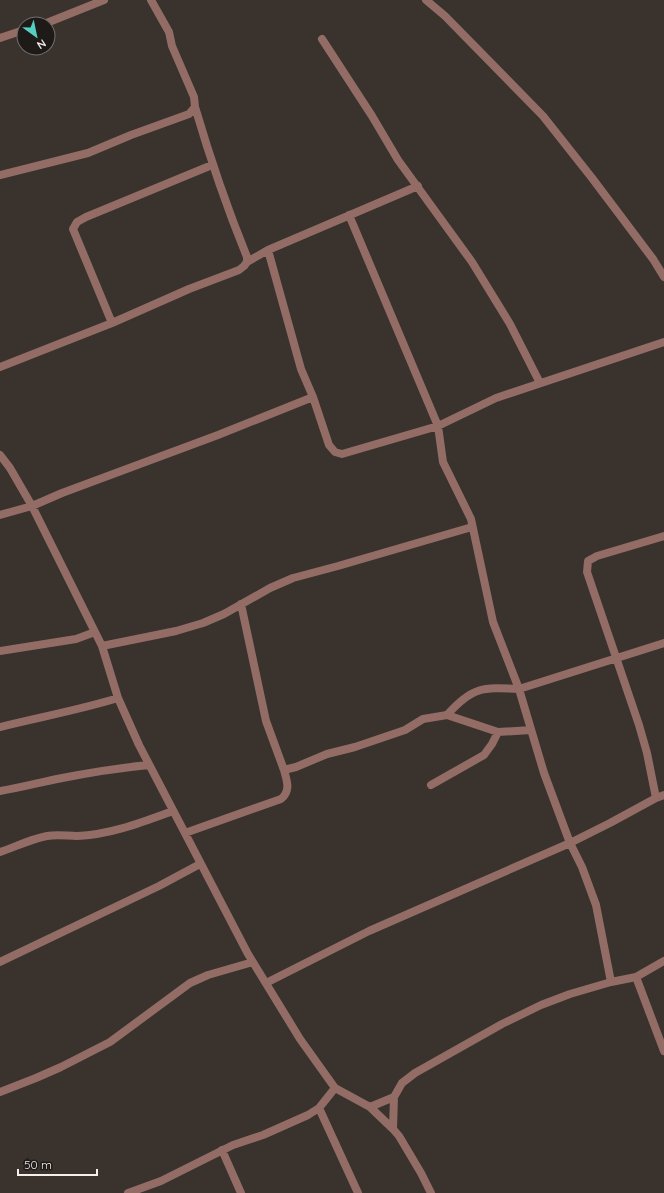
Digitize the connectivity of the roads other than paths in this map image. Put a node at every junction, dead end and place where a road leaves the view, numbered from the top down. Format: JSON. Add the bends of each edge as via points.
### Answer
{"nodes":[{"id":1,"x":104,"y":0,"type":"edge"},
{"id":2,"x":151,"y":0,"type":"edge"},
{"id":3,"x":426,"y":0,"type":"edge"},
{"id":4,"x":56,"y":19,"type":"edge"},
{"id":5,"x":16,"y":33,"type":"edge"},
{"id":6,"x":0,"y":38,"type":"edge"},
{"id":7,"x":322,"y":39,"type":"dead end"},
{"id":8,"x":195,"y":108,"type":"junction"},
{"id":9,"x":212,"y":165,"type":"junction"},
{"id":10,"x":0,"y":175,"type":"edge"},
{"id":11,"x":418,"y":186,"type":"junction"},
{"id":12,"x":349,"y":215,"type":"junction"},
{"id":13,"x":268,"y":250,"type":"junction"},
{"id":14,"x":247,"y":262,"type":"junction"},
{"id":15,"x":664,"y":277,"type":"edge"},
{"id":16,"x":112,"y":323,"type":"junction"},
{"id":17,"x":664,"y":342,"type":"edge"},
{"id":18,"x":0,"y":367,"type":"edge"},
{"id":19,"x":540,"y":383,"type":"junction"},
{"id":20,"x":313,"y":397,"type":"junction"},
{"id":21,"x":438,"y":426,"type":"junction"},
{"id":22,"x":0,"y":455,"type":"edge"},
{"id":23,"x":32,"y":506,"type":"junction"},
{"id":24,"x":0,"y":515,"type":"edge"},
{"id":25,"x":472,"y":528,"type":"junction"},
{"id":26,"x":664,"y":536,"type":"edge"},
{"id":27,"x":241,"y":604,"type":"junction"},
{"id":28,"x":95,"y":632,"type":"junction"},
{"id":29,"x":664,"y":643,"type":"edge"},
{"id":30,"x":102,"y":646,"type":"junction"},
{"id":31,"x":0,"y":651,"type":"edge"},
{"id":32,"x":616,"y":659,"type":"junction"},
{"id":33,"x":519,"y":689,"type":"junction"},
{"id":34,"x":118,"y":698,"type":"junction"},
{"id":35,"x":446,"y":715,"type":"junction"},
{"id":36,"x":0,"y":727,"type":"edge"},
{"id":37,"x":531,"y":730,"type":"junction"},
{"id":38,"x":498,"y":732,"type":"junction"},
{"id":39,"x":149,"y":765,"type":"junction"},
{"id":40,"x":284,"y":770,"type":"junction"},
{"id":41,"x":431,"y":785,"type":"dead end"},
{"id":42,"x":0,"y":791,"type":"edge"},
{"id":43,"x":664,"y":795,"type":"edge"},
{"id":44,"x":656,"y":798,"type":"junction"},
{"id":45,"x":173,"y":811,"type":"junction"},
{"id":46,"x":185,"y":833,"type":"junction"},
{"id":47,"x":570,"y":843,"type":"junction"},
{"id":48,"x":0,"y":852,"type":"edge"},
{"id":49,"x":200,"y":864,"type":"junction"},
{"id":50,"x":664,"y":961,"type":"edge"},
{"id":51,"x":0,"y":962,"type":"edge"},
{"id":52,"x":253,"y":962,"type":"junction"},
{"id":53,"x":636,"y":977,"type":"junction"},
{"id":54,"x":611,"y":982,"type":"junction"},
{"id":55,"x":266,"y":983,"type":"junction"},
{"id":56,"x":664,"y":1051,"type":"edge"},
{"id":57,"x":335,"y":1088,"type":"junction"},
{"id":58,"x":0,"y":1092,"type":"edge"},
{"id":59,"x":394,"y":1097,"type":"junction"},
{"id":60,"x":319,"y":1108,"type":"junction"},
{"id":61,"x":370,"y":1108,"type":"junction"},
{"id":62,"x":393,"y":1129,"type":"junction"},
{"id":63,"x":222,"y":1150,"type":"junction"},
{"id":64,"x":128,"y":1193,"type":"edge"},
{"id":65,"x":240,"y":1193,"type":"edge"},
{"id":66,"x":358,"y":1193,"type":"edge"},
{"id":67,"x":430,"y":1193,"type":"edge"}],
"edges":[{"from":1,"to":4,"type":"street"},
{"from":2,"to":8,"type":"street","via":[[169,32],[194,98]]},
{"from":3,"to":15,"type":"street","via":[[445,16],[542,116],[592,178]]},
{"from":5,"to":6,"type":"street"},
{"from":7,"to":11,"type":"street","via":[[398,160]]},
{"from":8,"to":9,"type":"street"},
{"from":8,"to":10,"type":"street","via":[[189,114],[88,153]]},
{"from":9,"to":14,"type":"street"},
{"from":9,"to":16,"type":"street","via":[[77,222],[73,229]]},
{"from":11,"to":12,"type":"street"},
{"from":11,"to":19,"type":"street","via":[[472,262],[510,324]]},
{"from":12,"to":13,"type":"street"},
{"from":12,"to":21,"type":"street"},
{"from":13,"to":14,"type":"street"},
{"from":13,"to":20,"type":"street","via":[[301,369]]},
{"from":14,"to":16,"type":"street","via":[[239,270],[189,288]]},
{"from":16,"to":18,"type":"street"},
{"from":17,"to":19,"type":"street"},
{"from":19,"to":21,"type":"street","via":[[496,398]]},
{"from":20,"to":21,"type":"street","via":[[329,445],[335,452],[342,454]]},
{"from":20,"to":23,"type":"street"},
{"from":21,"to":25,"type":"street","via":[[443,462],[471,520]]},
{"from":22,"to":23,"type":"street"},
{"from":23,"to":24,"type":"street"},
{"from":23,"to":28,"type":"street"},
{"from":25,"to":27,"type":"street","via":[[293,578]]},
{"from":25,"to":33,"type":"street","via":[[493,622]]},
{"from":26,"to":32,"type":"street","via":[[588,561],[587,572]]},
{"from":27,"to":30,"type":"street","via":[[203,623]]},
{"from":27,"to":40,"type":"street","via":[[266,721]]},
{"from":28,"to":30,"type":"street"},
{"from":28,"to":31,"type":"street","via":[[76,639]]},
{"from":29,"to":32,"type":"street"},
{"from":30,"to":34,"type":"street"},
{"from":32,"to":33,"type":"street"},
{"from":32,"to":44,"type":"street","via":[[647,753]]},
{"from":33,"to":35,"type":"street","via":[[477,690],[460,700]]},
{"from":33,"to":37,"type":"street"},
{"from":34,"to":36,"type":"street","via":[[86,708]]},
{"from":34,"to":39,"type":"street"},
{"from":35,"to":38,"type":"street"},
{"from":35,"to":40,"type":"street","via":[[424,719],[405,730]]},
{"from":37,"to":38,"type":"street"},
{"from":37,"to":47,"type":"street"},
{"from":38,"to":41,"type":"street","via":[[484,755]]},
{"from":39,"to":42,"type":"street"},
{"from":39,"to":45,"type":"street"},
{"from":40,"to":46,"type":"street","via":[[288,790],[281,799]]},
{"from":43,"to":44,"type":"street"},
{"from":44,"to":47,"type":"street"},
{"from":45,"to":46,"type":"street"},
{"from":45,"to":48,"type":"street","via":[[106,832],[77,836],[45,836]]},
{"from":46,"to":49,"type":"street"},
{"from":47,"to":54,"type":"street","via":[[596,906]]},
{"from":47,"to":55,"type":"street","via":[[369,930]]},
{"from":49,"to":51,"type":"street"},
{"from":49,"to":52,"type":"street"},
{"from":50,"to":53,"type":"street"},
{"from":52,"to":55,"type":"street"},
{"from":52,"to":58,"type":"street","via":[[208,974],[190,984],[110,1042],[61,1067]]},
{"from":53,"to":54,"type":"street"},
{"from":53,"to":56,"type":"street"},
{"from":54,"to":59,"type":"street","via":[[570,994],[502,1024],[416,1073],[402,1083]]},
{"from":55,"to":57,"type":"street","via":[[300,1039]]},
{"from":57,"to":60,"type":"street"},
{"from":57,"to":61,"type":"street"},
{"from":59,"to":61,"type":"street"},
{"from":59,"to":62,"type":"street"},
{"from":60,"to":63,"type":"street","via":[[263,1135]]},
{"from":60,"to":66,"type":"street"},
{"from":61,"to":62,"type":"street"},
{"from":62,"to":67,"type":"street","via":[[421,1173]]},
{"from":63,"to":64,"type":"street","via":[[161,1181]]},
{"from":63,"to":65,"type":"street"}]}
